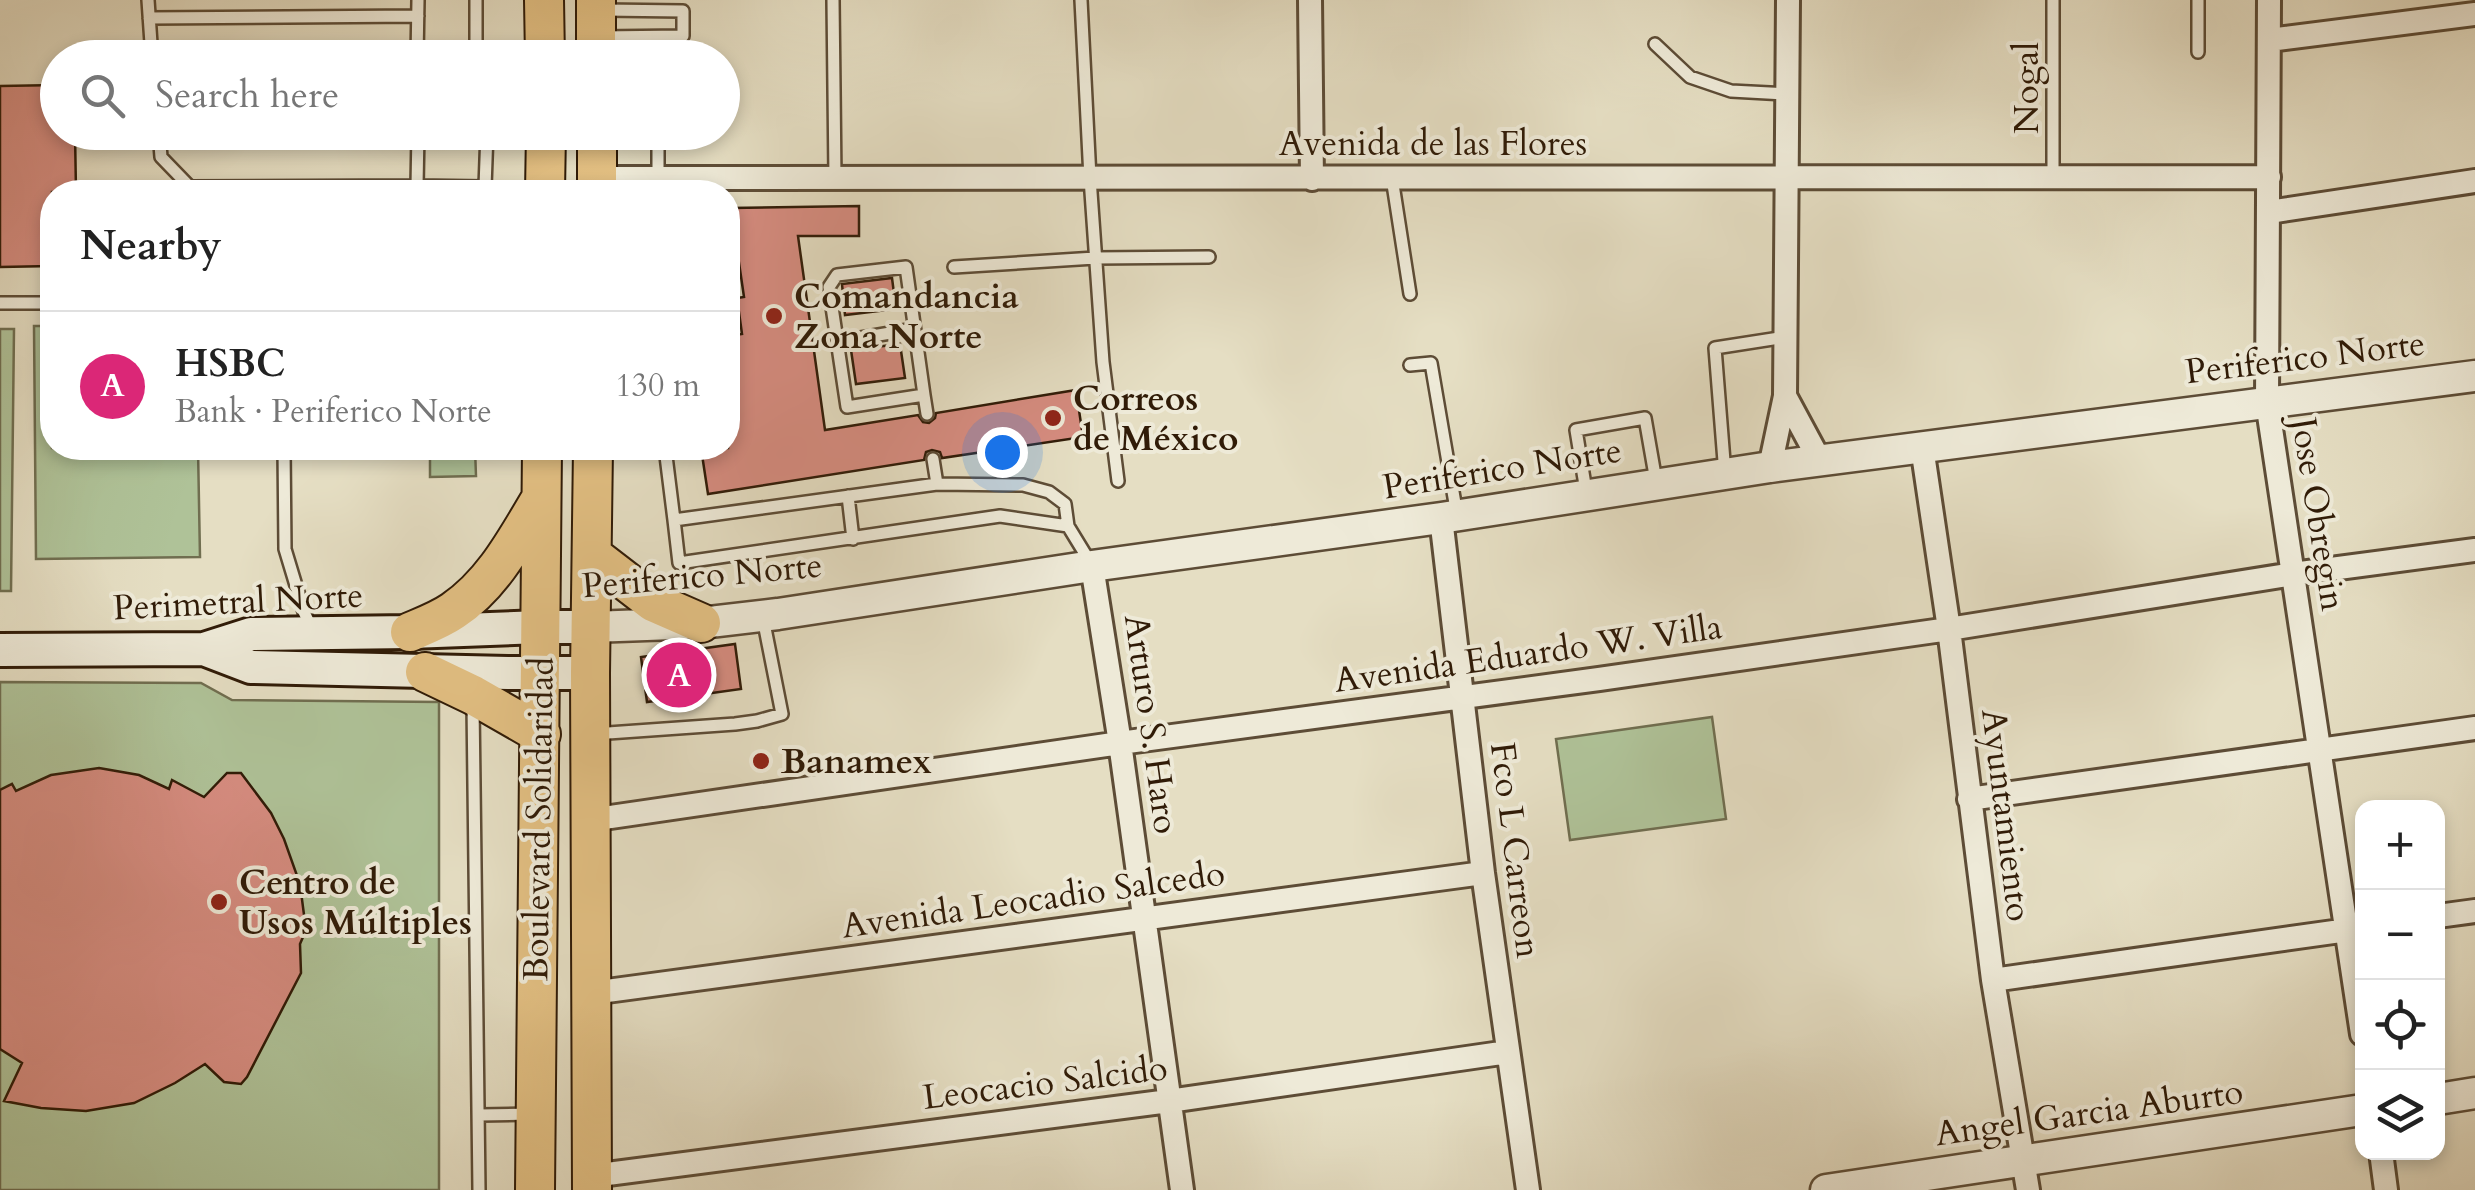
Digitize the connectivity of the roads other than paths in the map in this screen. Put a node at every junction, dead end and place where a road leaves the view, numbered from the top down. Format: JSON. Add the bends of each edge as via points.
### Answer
{"nodes":[{"id":1,"x":148,"y":0,"type":"edge"},
{"id":2,"x":418,"y":0,"type":"edge"},
{"id":3,"x":476,"y":0,"type":"edge"},
{"id":4,"x":544,"y":0,"type":"edge"},
{"id":5,"x":833,"y":0,"type":"edge"},
{"id":6,"x":1082,"y":0,"type":"edge"},
{"id":7,"x":1310,"y":0,"type":"edge"},
{"id":8,"x":1788,"y":0,"type":"edge"},
{"id":9,"x":2052,"y":0,"type":"edge"},
{"id":10,"x":2198,"y":0,"type":"edge"},
{"id":11,"x":2269,"y":0,"type":"edge"},
{"id":12,"x":2475,"y":14,"type":"edge"},
{"id":13,"x":418,"y":16,"type":"junction"},
{"id":14,"x":149,"y":18,"type":"junction"},
{"id":15,"x":596,"y":26,"type":"edge"},
{"id":16,"x":151,"y":40,"type":"edge"},
{"id":17,"x":417,"y":40,"type":"edge"},
{"id":18,"x":476,"y":40,"type":"edge"},
{"id":19,"x":545,"y":40,"type":"edge"},
{"id":20,"x":2269,"y":40,"type":"junction"},
{"id":21,"x":1656,"y":44,"type":"dead end"},
{"id":22,"x":2198,"y":52,"type":"dead end"},
{"id":23,"x":1788,"y":94,"type":"junction"},
{"id":24,"x":161,"y":150,"type":"edge"},
{"id":25,"x":418,"y":150,"type":"edge"},
{"id":26,"x":487,"y":150,"type":"edge"},
{"id":27,"x":546,"y":150,"type":"edge"},
{"id":28,"x":597,"y":150,"type":"edge"},
{"id":29,"x":658,"y":150,"type":"edge"},
{"id":30,"x":1787,"y":176,"type":"junction"},
{"id":31,"x":2054,"y":176,"type":"junction"},
{"id":32,"x":2269,"y":177,"type":"junction"},
{"id":33,"x":658,"y":178,"type":"junction"},
{"id":34,"x":835,"y":178,"type":"junction"},
{"id":35,"x":1090,"y":178,"type":"junction"},
{"id":36,"x":1392,"y":178,"type":"junction"},
{"id":37,"x":1312,"y":179,"type":"junction"},
{"id":38,"x":183,"y":180,"type":"edge"},
{"id":39,"x":417,"y":180,"type":"edge"},
{"id":40,"x":486,"y":180,"type":"edge"},
{"id":41,"x":545,"y":180,"type":"edge"},
{"id":42,"x":598,"y":180,"type":"edge"},
{"id":43,"x":643,"y":180,"type":"edge"},
{"id":44,"x":2475,"y":182,"type":"edge"},
{"id":45,"x":2269,"y":212,"type":"junction"},
{"id":46,"x":1209,"y":257,"type":"dead end"},
{"id":47,"x":1095,"y":258,"type":"junction"},
{"id":48,"x":954,"y":267,"type":"dead end"},
{"id":49,"x":1410,"y":294,"type":"dead end"},
{"id":50,"x":0,"y":303,"type":"edge"},
{"id":51,"x":40,"y":303,"type":"edge"},
{"id":52,"x":914,"y":329,"type":"junction"},
{"id":53,"x":1786,"y":337,"type":"junction"},
{"id":54,"x":837,"y":342,"type":"junction"},
{"id":55,"x":1410,"y":365,"type":"dead end"},
{"id":56,"x":2475,"y":376,"type":"edge"},
{"id":57,"x":924,"y":395,"type":"junction"},
{"id":58,"x":1786,"y":396,"type":"junction"},
{"id":59,"x":2267,"y":402,"type":"junction"},
{"id":60,"x":926,"y":414,"type":"dead end"},
{"id":61,"x":1922,"y":447,"type":"junction"},
{"id":62,"x":934,"y":459,"type":"dead end"},
{"id":63,"x":284,"y":460,"type":"edge"},
{"id":64,"x":542,"y":460,"type":"edge"},
{"id":65,"x":593,"y":460,"type":"edge"},
{"id":66,"x":666,"y":460,"type":"edge"},
{"id":67,"x":1820,"y":461,"type":"junction"},
{"id":68,"x":1770,"y":467,"type":"junction"},
{"id":69,"x":1725,"y":474,"type":"junction"},
{"id":70,"x":1118,"y":481,"type":"dead end"},
{"id":71,"x":937,"y":484,"type":"junction"},
{"id":72,"x":1657,"y":484,"type":"junction"},
{"id":73,"x":848,"y":496,"type":"junction"},
{"id":74,"x":1587,"y":496,"type":"junction"},
{"id":75,"x":540,"y":507,"type":"junction"},
{"id":76,"x":1449,"y":517,"type":"junction"},
{"id":77,"x":674,"y":520,"type":"junction"},
{"id":78,"x":1068,"y":526,"type":"junction"},
{"id":79,"x":592,"y":537,"type":"junction"},
{"id":80,"x":853,"y":539,"type":"junction"},
{"id":81,"x":2475,"y":550,"type":"edge"},
{"id":82,"x":1092,"y":566,"type":"junction"},
{"id":83,"x":2293,"y":574,"type":"junction"},
{"id":84,"x":762,"y":616,"type":"junction"},
{"id":85,"x":701,"y":623,"type":"junction"},
{"id":86,"x":540,"y":627,"type":"junction"},
{"id":87,"x":591,"y":627,"type":"junction"},
{"id":88,"x":1949,"y":629,"type":"junction"},
{"id":89,"x":410,"y":632,"type":"junction"},
{"id":90,"x":314,"y":633,"type":"junction"},
{"id":91,"x":0,"y":650,"type":"edge"},
{"id":92,"x":204,"y":650,"type":"junction"},
{"id":93,"x":424,"y":672,"type":"junction"},
{"id":94,"x":540,"y":672,"type":"junction"},
{"id":95,"x":590,"y":672,"type":"junction"},
{"id":96,"x":473,"y":695,"type":"junction"},
{"id":97,"x":1462,"y":698,"type":"junction"},
{"id":98,"x":2475,"y":728,"type":"edge"},
{"id":99,"x":541,"y":734,"type":"junction"},
{"id":100,"x":590,"y":734,"type":"junction"},
{"id":101,"x":1120,"y":743,"type":"junction"},
{"id":102,"x":2320,"y":751,"type":"junction"},
{"id":103,"x":1969,"y":799,"type":"junction"},
{"id":104,"x":590,"y":820,"type":"junction"},
{"id":105,"x":1483,"y":873,"type":"junction"},
{"id":106,"x":2475,"y":910,"type":"edge"},
{"id":107,"x":2445,"y":915,"type":"edge"},
{"id":108,"x":1144,"y":919,"type":"junction"},
{"id":109,"x":2354,"y":930,"type":"edge"},
{"id":110,"x":1993,"y":980,"type":"junction"},
{"id":111,"x":2358,"y":980,"type":"edge"},
{"id":112,"x":592,"y":993,"type":"junction"},
{"id":113,"x":1508,"y":1052,"type":"junction"},
{"id":114,"x":2475,"y":1093,"type":"edge"},
{"id":115,"x":2445,"y":1098,"type":"edge"},
{"id":116,"x":1170,"y":1101,"type":"junction"},
{"id":117,"x":2355,"y":1111,"type":"edge"},
{"id":118,"x":534,"y":1114,"type":"junction"},
{"id":119,"x":480,"y":1115,"type":"junction"},
{"id":120,"x":2023,"y":1159,"type":"junction"},
{"id":121,"x":2382,"y":1160,"type":"edge"},
{"id":122,"x":592,"y":1183,"type":"edge"},
{"id":123,"x":480,"y":1190,"type":"edge"},
{"id":124,"x":535,"y":1190,"type":"edge"},
{"id":125,"x":1182,"y":1190,"type":"edge"},
{"id":126,"x":1528,"y":1190,"type":"edge"},
{"id":127,"x":1826,"y":1190,"type":"edge"},
{"id":128,"x":2028,"y":1190,"type":"edge"},
{"id":129,"x":2386,"y":1190,"type":"edge"}],
"edges":[{"from":1,"to":14,"type":"lane"},
{"from":2,"to":13,"type":"lane"},
{"from":3,"to":18,"type":"lane"},
{"from":4,"to":19,"type":"main road"},
{"from":5,"to":34,"type":"lane"},
{"from":6,"to":35,"type":"lane"},
{"from":7,"to":37,"type":"street"},
{"from":8,"to":23,"type":"street"},
{"from":9,"to":31,"type":"lane","name":"Nogal"},
{"from":10,"to":22,"type":"lane"},
{"from":11,"to":20,"type":"street","name":"Jose Obregin"},
{"from":12,"to":20,"type":"street"},
{"from":13,"to":14,"type":"lane"},
{"from":13,"to":17,"type":"lane"},
{"from":14,"to":16,"type":"lane"},
{"from":15,"to":15,"type":"lane","via":[[684,36],[682,11]]},
{"from":20,"to":32,"type":"street","name":"Jose Obregin"},
{"from":21,"to":23,"type":"lane","via":[[1690,77],[1731,91]]},
{"from":23,"to":30,"type":"street"},
{"from":24,"to":38,"type":"lane"},
{"from":25,"to":39,"type":"lane"},
{"from":26,"to":40,"type":"lane"},
{"from":27,"to":41,"type":"main road"},
{"from":28,"to":42,"type":"main road"},
{"from":29,"to":33,"type":"lane"},
{"from":30,"to":31,"type":"street","name":"Avenida de las Flores"},
{"from":30,"to":36,"type":"street","name":"Avenida de las Flores"},
{"from":30,"to":53,"type":"street"},
{"from":31,"to":32,"type":"street","name":"Avenida de las Flores"},
{"from":32,"to":45,"type":"street","name":"Jose Obregin"},
{"from":33,"to":34,"type":"street","name":"Avenida de las Flores"},
{"from":33,"to":43,"type":"street","name":"Avenida de las Flores"},
{"from":34,"to":35,"type":"street","name":"Avenida de las Flores"},
{"from":35,"to":37,"type":"street","name":"Avenida de las Flores"},
{"from":35,"to":47,"type":"lane"},
{"from":36,"to":37,"type":"street","name":"Avenida de las Flores"},
{"from":36,"to":49,"type":"lane"},
{"from":44,"to":45,"type":"street"},
{"from":45,"to":59,"type":"street","name":"Jose Obregin"},
{"from":46,"to":47,"type":"lane"},
{"from":47,"to":48,"type":"lane"},
{"from":47,"to":70,"type":"lane"},
{"from":50,"to":51,"type":"lane"},
{"from":52,"to":54,"type":"lane"},
{"from":52,"to":54,"type":"lane","via":[[906,267],[837,275],[829,287]]},
{"from":52,"to":57,"type":"lane"},
{"from":53,"to":58,"type":"street"},
{"from":53,"to":69,"type":"lane","via":[[1715,348]]},
{"from":54,"to":57,"type":"lane","via":[[847,408]]},
{"from":55,"to":76,"type":"lane","via":[[1431,363]]},
{"from":56,"to":59,"type":"street","name":"Periferico Norte"},
{"from":57,"to":60,"type":"lane"},
{"from":58,"to":67,"type":"street"},
{"from":58,"to":68,"type":"street"},
{"from":59,"to":61,"type":"street","name":"Periferico Norte"},
{"from":59,"to":83,"type":"street","name":"Jose Obregin"},
{"from":61,"to":67,"type":"street","name":"Periferico Norte"},
{"from":61,"to":88,"type":"street","name":"Ayuntamiento"},
{"from":62,"to":71,"type":"lane"},
{"from":63,"to":90,"type":"lane","via":[[285,548]]},
{"from":64,"to":75,"type":"main road","name":"Boulevard Solidaridad"},
{"from":65,"to":79,"type":"main road","name":"Boulevard Solidaridad"},
{"from":66,"to":77,"type":"lane"},
{"from":67,"to":68,"type":"street","name":"Periferico Norte"},
{"from":68,"to":69,"type":"street","name":"Periferico Norte"},
{"from":69,"to":72,"type":"street","name":"Periferico Norte"},
{"from":71,"to":73,"type":"lane"},
{"from":71,"to":78,"type":"lane","via":[[1023,484],[1049,492],[1065,504]]},
{"from":72,"to":74,"type":"street","name":"Periferico Norte"},
{"from":72,"to":74,"type":"lane","via":[[1645,418],[1576,430]]},
{"from":73,"to":77,"type":"lane"},
{"from":73,"to":80,"type":"lane"},
{"from":74,"to":76,"type":"street","name":"Periferico Norte"},
{"from":75,"to":79,"type":"main road"},
{"from":75,"to":86,"type":"main road","name":"Boulevard Solidaridad"},
{"from":75,"to":89,"type":"main road","via":[[486,582],[453,612]]},
{"from":76,"to":82,"type":"street","name":"Periferico Norte"},
{"from":76,"to":97,"type":"street","name":"Fco L Carreon"},
{"from":77,"to":80,"type":"lane","via":[[679,564]]},
{"from":78,"to":80,"type":"lane","via":[[1000,516]]},
{"from":78,"to":82,"type":"lane"},
{"from":79,"to":85,"type":"main road","via":[[653,602]]},
{"from":79,"to":87,"type":"main road","name":"Boulevard Solidaridad"},
{"from":81,"to":83,"type":"street","name":"Avenida Eduardo W. Villa"},
{"from":82,"to":84,"type":"street","name":"Periferico Norte"},
{"from":82,"to":101,"type":"street","name":"Arturo S. Haro"},
{"from":83,"to":88,"type":"street","name":"Avenida Eduardo W. Villa"},
{"from":83,"to":102,"type":"street","name":"Jose Obregin"},
{"from":84,"to":85,"type":"street","name":"Periferico Norte"},
{"from":84,"to":100,"type":"lane","via":[[782,714],[735,724]]},
{"from":85,"to":87,"type":"street","name":"Periferico Norte"},
{"from":86,"to":87,"type":"main road","name":"Periferico Norte"},
{"from":86,"to":89,"type":"main road","name":"Perimetral Norte"},
{"from":86,"to":94,"type":"main road","name":"Boulevard Solidaridad"},
{"from":87,"to":95,"type":"main road","name":"Boulevard Solidaridad"},
{"from":88,"to":97,"type":"street","name":"Avenida Eduardo W. Villa"},
{"from":88,"to":103,"type":"street","name":"Ayuntamiento"},
{"from":89,"to":90,"type":"main road","name":"Perimetral Norte"},
{"from":90,"to":92,"type":"main road","name":"Perimetral Norte","via":[[251,634]]},
{"from":91,"to":92,"type":"main road","name":"Perimetral Norte"},
{"from":92,"to":93,"type":"main road","via":[[252,667]]},
{"from":93,"to":94,"type":"main road"},
{"from":93,"to":96,"type":"main road"},
{"from":94,"to":95,"type":"main road"},
{"from":94,"to":99,"type":"main road","name":"Boulevard Solidaridad"},
{"from":95,"to":100,"type":"main road","name":"Boulevard Solidaridad"},
{"from":96,"to":99,"type":"main road"},
{"from":96,"to":119,"type":"lane"},
{"from":97,"to":101,"type":"street","name":"Avenida Eduardo W. Villa"},
{"from":97,"to":105,"type":"street","name":"Fco L Carreon"},
{"from":98,"to":102,"type":"street"},
{"from":99,"to":118,"type":"main road","name":"Boulevard Solidaridad"},
{"from":100,"to":104,"type":"main road","name":"Boulevard Solidaridad"},
{"from":101,"to":104,"type":"street","name":"Avenida Eduardo W. Villa"},
{"from":101,"to":108,"type":"street","name":"Arturo S. Haro"},
{"from":102,"to":103,"type":"street"},
{"from":102,"to":109,"type":"street","name":"Jose Obregin"},
{"from":103,"to":110,"type":"street","name":"Ayuntamiento"},
{"from":104,"to":112,"type":"main road","name":"Boulevard Solidaridad"},
{"from":105,"to":108,"type":"street","name":"Avenida Leocadio Salcedo"},
{"from":105,"to":113,"type":"street","name":"Fco L Carreon"},
{"from":106,"to":107,"type":"street"},
{"from":108,"to":112,"type":"street","name":"Avenida Leocadio Salcedo"},
{"from":108,"to":116,"type":"street","name":"Arturo S. Haro"},
{"from":109,"to":110,"type":"street"},
{"from":109,"to":111,"type":"street","name":"Jose Obregin"},
{"from":110,"to":120,"type":"street","name":"Ayuntamiento"},
{"from":112,"to":122,"type":"main road","name":"Boulevard Solidaridad"},
{"from":113,"to":116,"type":"street","name":"Leocacio Salcido"},
{"from":113,"to":126,"type":"street","name":"Fco L Carreon"},
{"from":114,"to":115,"type":"street"},
{"from":116,"to":122,"type":"street","name":"Leocacio Salcido"},
{"from":116,"to":125,"type":"street","name":"Arturo S. Haro"},
{"from":117,"to":120,"type":"street","name":"Angel Garcia Aburto"},
{"from":118,"to":119,"type":"lane"},
{"from":118,"to":124,"type":"main road","name":"Boulevard Solidaridad"},
{"from":119,"to":123,"type":"lane"},
{"from":120,"to":127,"type":"street","name":"Angel Garcia Aburto"},
{"from":120,"to":128,"type":"street","name":"Ayuntamiento"},
{"from":121,"to":129,"type":"street"}]}
